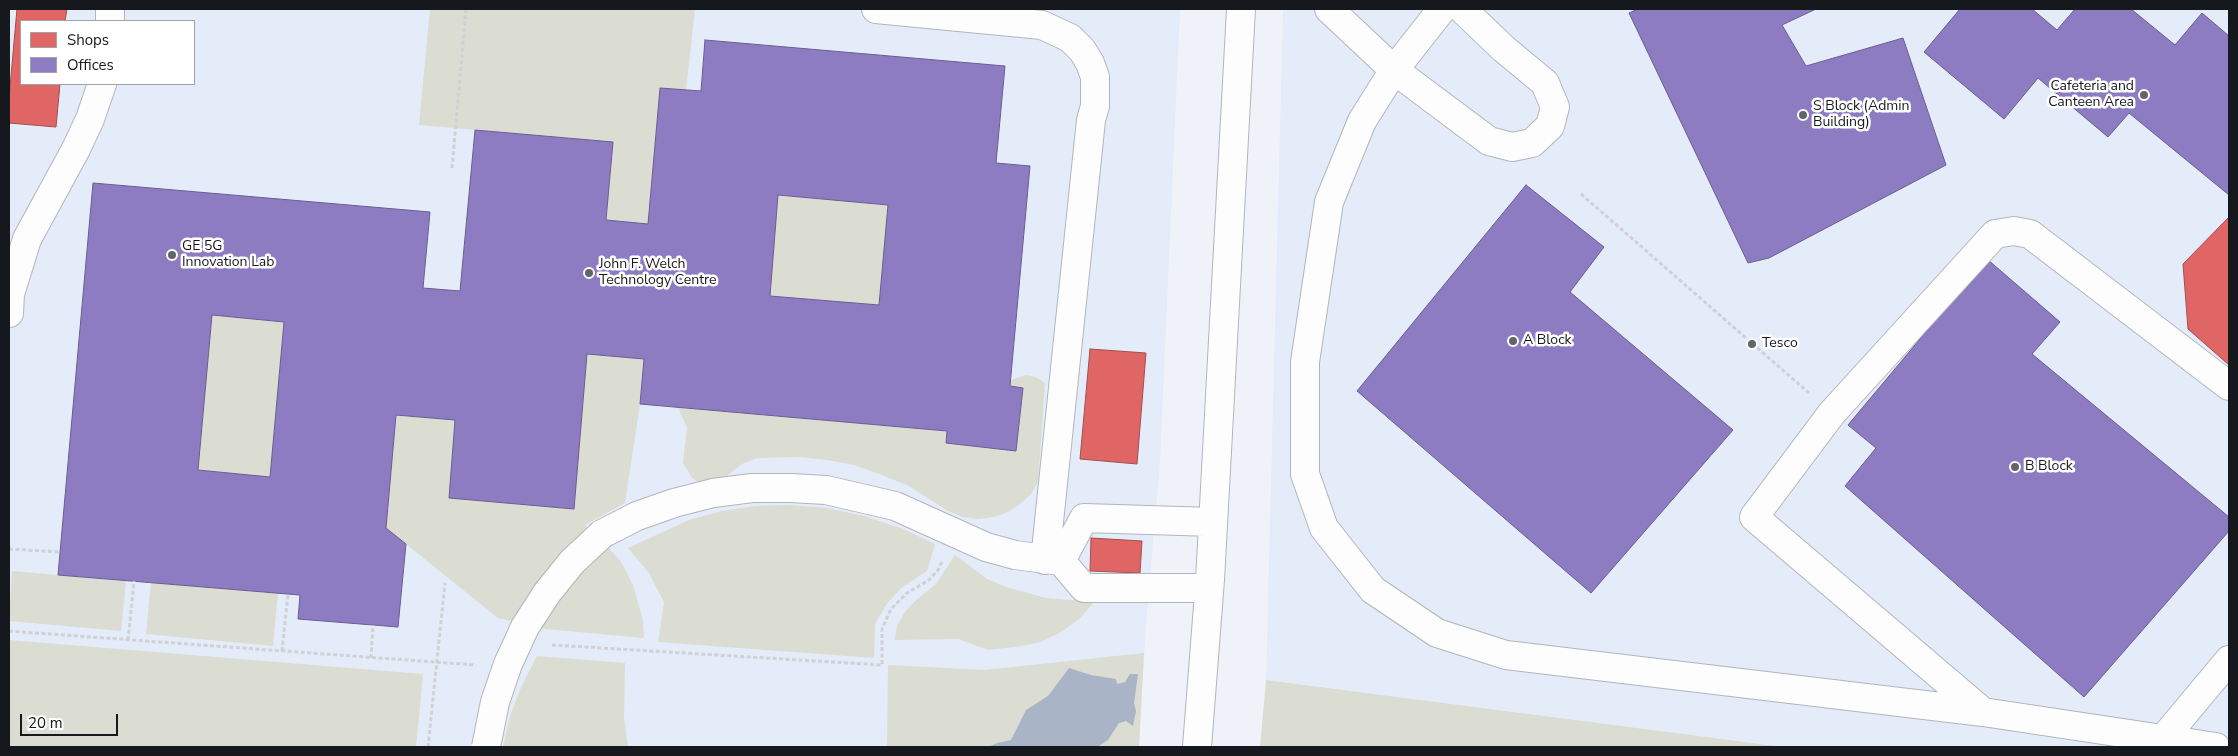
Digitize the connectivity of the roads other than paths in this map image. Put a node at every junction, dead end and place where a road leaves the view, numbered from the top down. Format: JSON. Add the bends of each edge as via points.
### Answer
{"nodes":[{"id":1,"x":876,"y":9,"type":"edge"},
{"id":2,"x":1241,"y":9,"type":"edge"},
{"id":3,"x":1329,"y":9,"type":"edge"},
{"id":4,"x":1442,"y":9,"type":"edge"},
{"id":5,"x":1462,"y":9,"type":"edge"},
{"id":6,"x":1394,"y":70,"type":"junction"},
{"id":7,"x":102,"y":85,"type":"edge"},
{"id":8,"x":9,"y":313,"type":"edge"},
{"id":9,"x":2229,"y":386,"type":"edge"},
{"id":10,"x":1213,"y":522,"type":"junction"},
{"id":11,"x":1053,"y":560,"type":"junction"},
{"id":12,"x":1209,"y":588,"type":"junction"},
{"id":13,"x":2229,"y":660,"type":"edge"},
{"id":14,"x":1983,"y":712,"type":"junction"},
{"id":15,"x":2163,"y":739,"type":"junction"},
{"id":16,"x":486,"y":747,"type":"edge"},
{"id":17,"x":1197,"y":747,"type":"edge"},
{"id":18,"x":2216,"y":747,"type":"edge"}],
"edges":[{"from":1,"to":11,"type":"street","via":[[1042,25],[1070,38],[1082,50],[1095,77],[1095,106],[1091,120]]},
{"from":2,"to":10,"type":"street"},
{"from":3,"to":6,"type":"street"},
{"from":4,"to":6,"type":"street"},
{"from":5,"to":6,"type":"street","via":[[1545,83],[1555,107],[1550,126],[1532,143],[1512,147],[1489,141]]},
{"from":6,"to":14,"type":"street","via":[[1362,121],[1329,202],[1305,362],[1305,474],[1324,528],[1373,590],[1437,633],[1506,655]]},
{"from":7,"to":8,"type":"street","via":[[76,149],[27,239],[10,294]]},
{"from":9,"to":14,"type":"street","via":[[2030,234],[2014,231],[1995,234],[1832,413],[1754,517]]},
{"from":10,"to":11,"type":"street","via":[[1084,518]]},
{"from":10,"to":12,"type":"street"},
{"from":11,"to":12,"type":"street","via":[[1084,588]]},
{"from":11,"to":16,"type":"street","bridge":true,"via":[[986,547],[894,506],[826,490],[752,488],[674,503],[637,516],[602,534],[547,593],[525,627],[508,664],[495,702]]},
{"from":12,"to":17,"type":"street"},
{"from":13,"to":15,"type":"street"},
{"from":14,"to":15,"type":"street"},
{"from":15,"to":18,"type":"street"}]}
